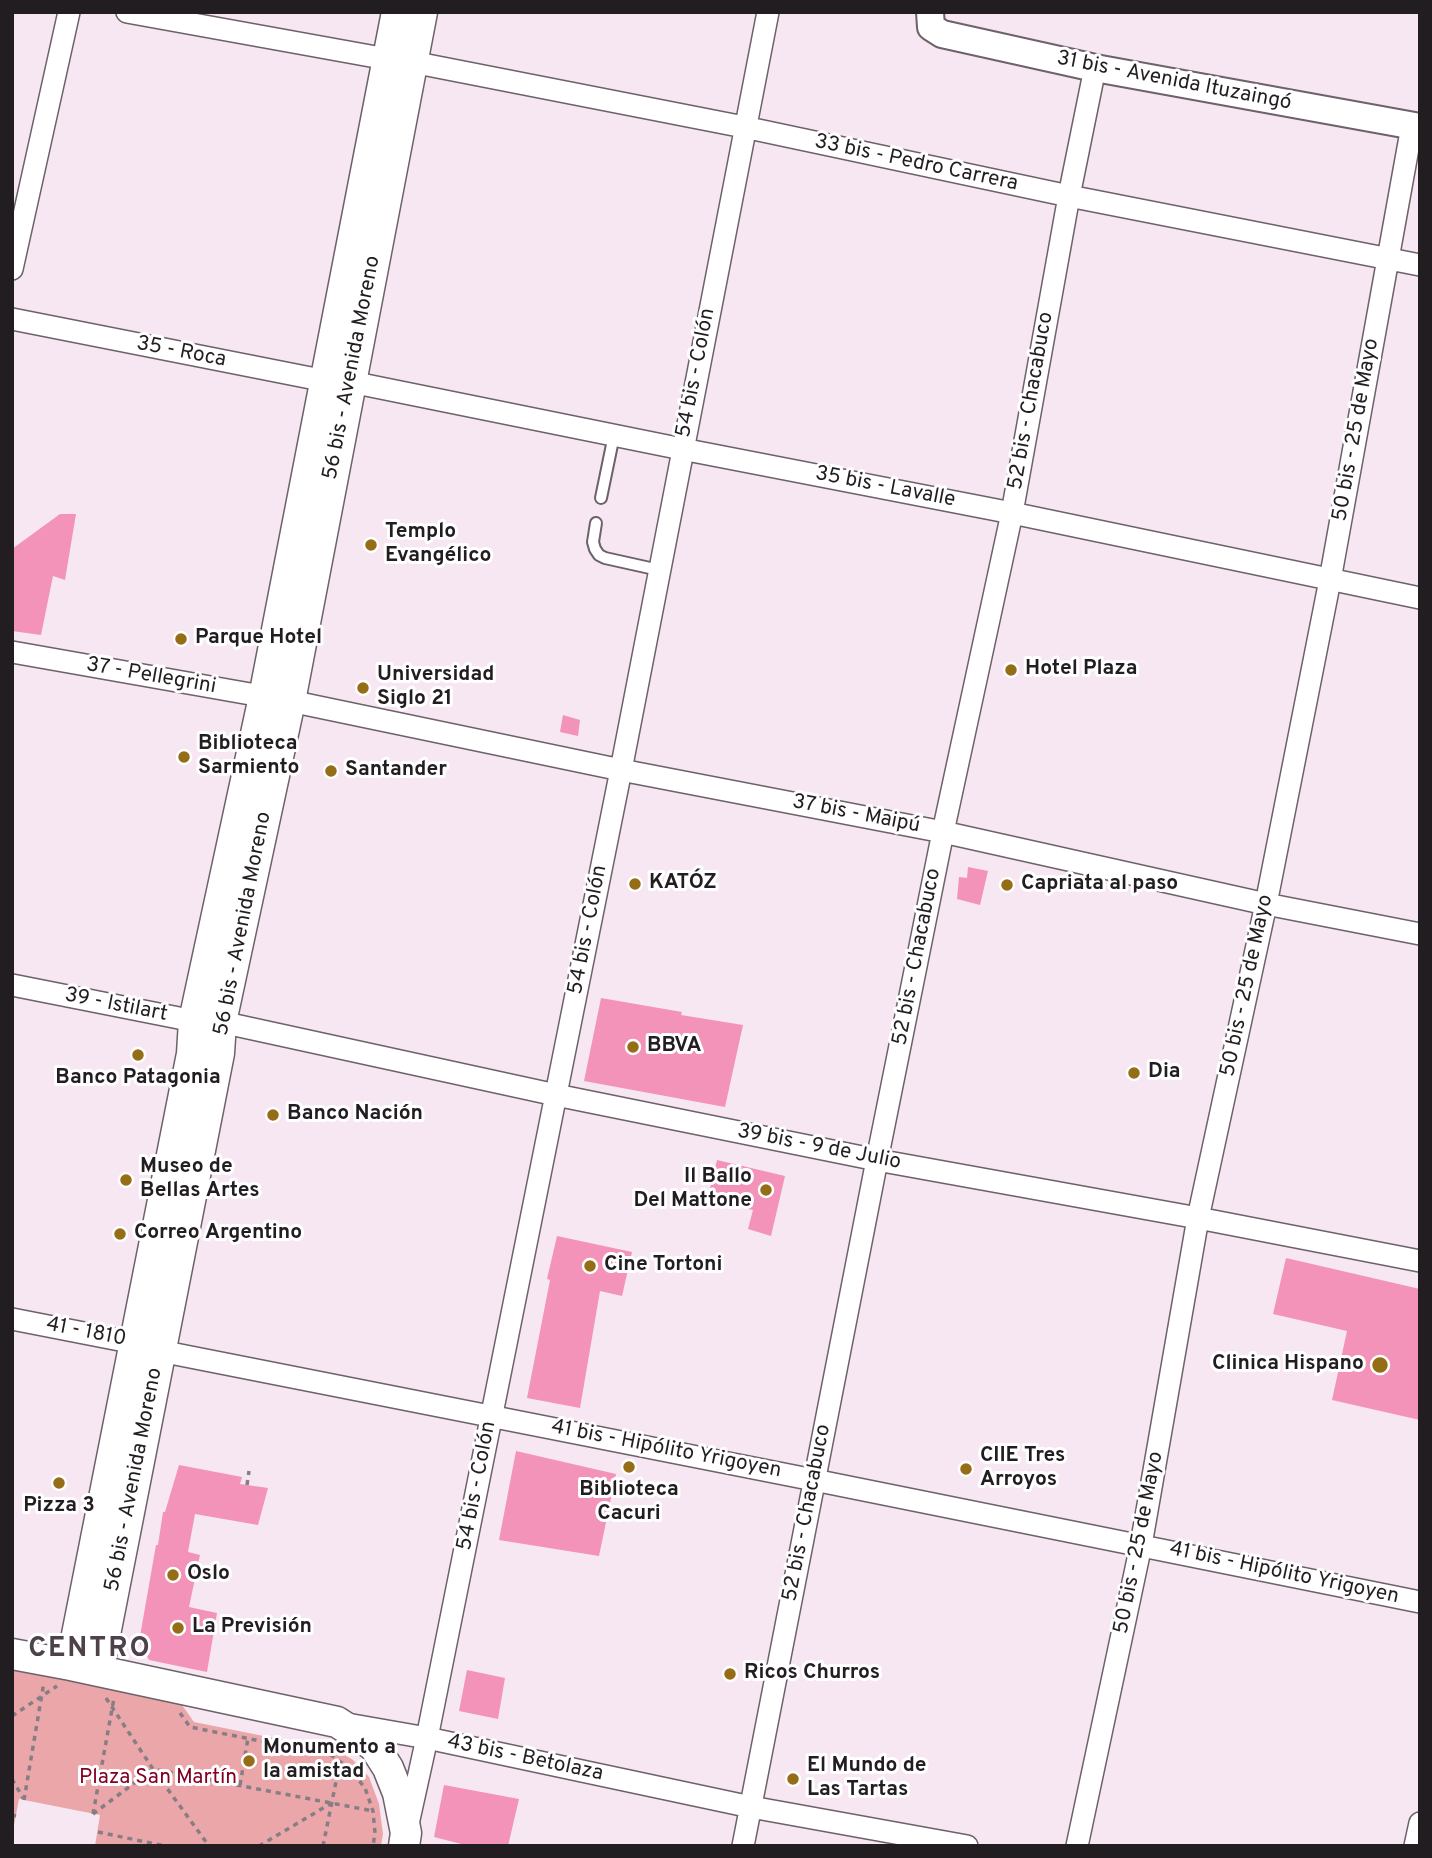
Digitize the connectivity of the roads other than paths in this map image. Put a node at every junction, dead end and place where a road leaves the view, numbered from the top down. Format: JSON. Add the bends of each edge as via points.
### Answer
{"nodes":[{"id":1,"x":68,"y":12,"type":"edge"},
{"id":2,"x":127,"y":12,"type":"edge"},
{"id":3,"x":397,"y":12,"type":"edge"},
{"id":4,"x":422,"y":12,"type":"edge"},
{"id":5,"x":768,"y":12,"type":"edge"},
{"id":6,"x":930,"y":20,"type":"edge"},
{"id":7,"x":399,"y":61,"type":"junction"},
{"id":8,"x":1095,"y":68,"type":"junction"},
{"id":9,"x":1416,"y":126,"type":"edge"},
{"id":10,"x":744,"y":127,"type":"junction"},
{"id":11,"x":1069,"y":196,"type":"junction"},
{"id":12,"x":1389,"y":259,"type":"junction"},
{"id":13,"x":1420,"y":265,"type":"edge"},
{"id":14,"x":12,"y":269,"type":"edge"},
{"id":15,"x":12,"y":319,"type":"edge"},
{"id":16,"x":338,"y":381,"type":"junction"},
{"id":17,"x":614,"y":435,"type":"junction"},
{"id":18,"x":682,"y":449,"type":"junction"},
{"id":19,"x":601,"y":498,"type":"dead end"},
{"id":20,"x":1012,"y":513,"type":"junction"},
{"id":21,"x":596,"y":523,"type":"dead end"},
{"id":22,"x":659,"y":570,"type":"junction"},
{"id":23,"x":1330,"y":580,"type":"junction"},
{"id":24,"x":1420,"y":598,"type":"edge"},
{"id":25,"x":12,"y":652,"type":"edge"},
{"id":26,"x":277,"y":699,"type":"junction"},
{"id":27,"x":621,"y":771,"type":"junction"},
{"id":28,"x":943,"y":832,"type":"junction"},
{"id":29,"x":1266,"y":904,"type":"junction"},
{"id":30,"x":1420,"y":934,"type":"edge"},
{"id":31,"x":12,"y":985,"type":"edge"},
{"id":32,"x":207,"y":1022,"type":"junction"},
{"id":33,"x":556,"y":1095,"type":"junction"},
{"id":34,"x":877,"y":1160,"type":"junction"},
{"id":35,"x":1198,"y":1218,"type":"junction"},
{"id":36,"x":1420,"y":1261,"type":"edge"},
{"id":37,"x":12,"y":1319,"type":"edge"},
{"id":38,"x":147,"y":1347,"type":"junction"},
{"id":39,"x":492,"y":1416,"type":"junction"},
{"id":40,"x":814,"y":1479,"type":"junction"},
{"id":41,"x":1141,"y":1545,"type":"junction"},
{"id":42,"x":1420,"y":1602,"type":"edge"},
{"id":43,"x":12,"y":1654,"type":"edge"},
{"id":44,"x":79,"y":1672,"type":"junction"},
{"id":45,"x":337,"y":1722,"type":"junction"},
{"id":46,"x":427,"y":1738,"type":"junction"},
{"id":47,"x":751,"y":1807,"type":"junction"},
{"id":48,"x":1420,"y":1823,"type":"edge"},
{"id":49,"x":405,"y":1839,"type":"edge"},
{"id":50,"x":743,"y":1846,"type":"edge"},
{"id":51,"x":967,"y":1846,"type":"edge"},
{"id":52,"x":1077,"y":1846,"type":"edge"},
{"id":53,"x":1415,"y":1846,"type":"edge"}],
"edges":[{"from":1,"to":14,"type":"street"},
{"from":2,"to":7,"type":"street","name":"33 bis - Pedro Carrera"},
{"from":3,"to":7,"type":"main road","name":"56 bis - Avenida Moreno"},
{"from":4,"to":7,"type":"main road","name":"56 bis - Avenida Moreno"},
{"from":5,"to":10,"type":"street","name":"54 bis - Colón"},
{"from":6,"to":8,"type":"street","name":"31 bis - Avenida Ituzaingó","via":[[942,34]]},
{"from":7,"to":10,"type":"street","name":"33 bis - Pedro Carrera"},
{"from":7,"to":16,"type":"main road","name":"56 bis - Avenida Moreno"},
{"from":8,"to":9,"type":"street","name":"31 bis - Avenida Ituzaingó"},
{"from":8,"to":11,"type":"street","name":"52 bis - Chacabuco"},
{"from":9,"to":12,"type":"street","name":"50 bis - 25 de Mayo"},
{"from":10,"to":11,"type":"street","name":"33 bis - Pedro Carrera"},
{"from":10,"to":18,"type":"street","name":"54 bis - Colón"},
{"from":11,"to":12,"type":"street","name":"33 bis - Pedro Carrera"},
{"from":11,"to":20,"type":"street","name":"52 bis - Chacabuco"},
{"from":12,"to":13,"type":"street","name":"33 bis - Pedro Carrera"},
{"from":12,"to":23,"type":"street","name":"50 bis - 25 de Mayo"},
{"from":15,"to":16,"type":"street","name":"35 - Roca"},
{"from":16,"to":17,"type":"street","name":"35 bis - Lavalle"},
{"from":16,"to":26,"type":"main road","name":"56 bis - Avenida Moreno"},
{"from":17,"to":18,"type":"street","name":"35 bis - Lavalle"},
{"from":17,"to":19,"type":"lane"},
{"from":18,"to":20,"type":"street","name":"35 bis - Lavalle"},
{"from":18,"to":22,"type":"street","name":"54 bis - Colón"},
{"from":20,"to":23,"type":"street","name":"35 bis - Lavalle"},
{"from":20,"to":28,"type":"street","name":"52 bis - Chacabuco"},
{"from":21,"to":22,"type":"lane","via":[[593,542],[599,555]]},
{"from":22,"to":27,"type":"street","name":"54 bis - Colón"},
{"from":23,"to":24,"type":"street","name":"35 bis - Lavalle"},
{"from":23,"to":29,"type":"street","name":"50 bis - 25 de Mayo"},
{"from":25,"to":26,"type":"street","name":"37 - Pellegrini"},
{"from":26,"to":27,"type":"street","name":"37 bis - Maipú"},
{"from":26,"to":32,"type":"main road","name":"56 bis - Avenida Moreno"},
{"from":27,"to":28,"type":"street","name":"37 bis - Maipú"},
{"from":27,"to":33,"type":"street","name":"54 bis - Colón"},
{"from":28,"to":29,"type":"street","name":"37 bis - Maipú"},
{"from":28,"to":34,"type":"street","name":"52 bis - Chacabuco"},
{"from":29,"to":30,"type":"street","name":"37 bis - Maipú"},
{"from":29,"to":35,"type":"street","name":"50 bis - 25 de Mayo"},
{"from":31,"to":32,"type":"street","name":"39 - Istilart"},
{"from":32,"to":33,"type":"street","name":"39 bis - 9 de Julio"},
{"from":32,"to":38,"type":"main road","name":"56 bis - Avenida Moreno","via":[[192,1054]]},
{"from":33,"to":34,"type":"street","name":"39 bis - 9 de Julio"},
{"from":33,"to":39,"type":"street","name":"54 bis - Colón"},
{"from":34,"to":35,"type":"street","name":"39 bis - 9 de Julio"},
{"from":34,"to":40,"type":"street","name":"52 bis - Chacabuco"},
{"from":35,"to":36,"type":"street","name":"39 bis - 9 de Julio"},
{"from":35,"to":41,"type":"street","name":"50 bis - 25 de Mayo"},
{"from":37,"to":38,"type":"street","name":"41 - 1810"},
{"from":38,"to":39,"type":"street","name":"41 bis - Hipólito Yrigoyen"},
{"from":38,"to":44,"type":"main road","name":"56 bis - Avenida Moreno"},
{"from":39,"to":40,"type":"street","name":"41 bis - Hipólito Yrigoyen"},
{"from":39,"to":46,"type":"street","name":"54 bis - Colón"},
{"from":40,"to":41,"type":"street","name":"41 bis - Hipólito Yrigoyen"},
{"from":40,"to":47,"type":"street","name":"52 bis - Chacabuco"},
{"from":41,"to":42,"type":"street","name":"41 bis - Hipólito Yrigoyen"},
{"from":41,"to":52,"type":"street","name":"50 bis - 25 de Mayo"},
{"from":43,"to":44,"type":"main road","name":"43 bis - Betolaza"},
{"from":44,"to":45,"type":"main road","name":"43 bis - Betolaza"},
{"from":45,"to":46,"type":"street","name":"43 bis - Betolaza"},
{"from":45,"to":49,"type":"main road","via":[[374,1746],[388,1768],[398,1793]]},
{"from":46,"to":47,"type":"street","name":"43 bis - Betolaza"},
{"from":46,"to":49,"type":"street","name":"54 bis - Colón"},
{"from":47,"to":50,"type":"street","name":"52 bis - Chacabuco"},
{"from":47,"to":51,"type":"street","name":"43 bis - Betolaza"},
{"from":48,"to":53,"type":"street"}]}
